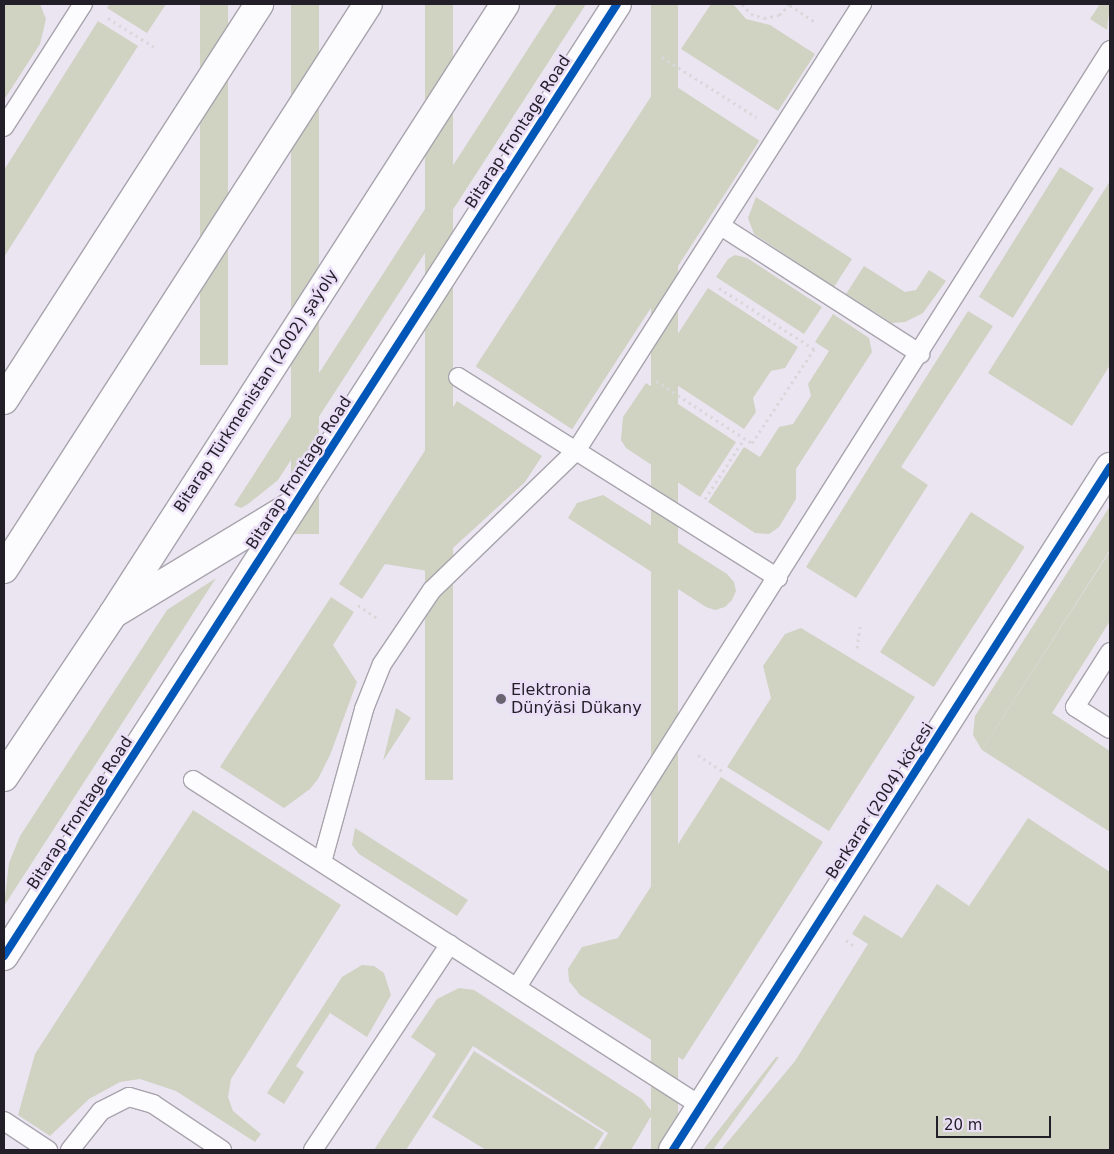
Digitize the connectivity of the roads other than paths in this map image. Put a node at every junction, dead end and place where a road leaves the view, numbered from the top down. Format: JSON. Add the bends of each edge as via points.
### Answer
{"nodes":[{"id":1,"x":83,"y":4,"type":"edge"},
{"id":2,"x":259,"y":4,"type":"edge"},
{"id":3,"x":368,"y":4,"type":"edge"},
{"id":4,"x":505,"y":4,"type":"edge"},
{"id":5,"x":617,"y":4,"type":"edge"},
{"id":6,"x":862,"y":4,"type":"edge"},
{"id":7,"x":1110,"y":50,"type":"edge"},
{"id":8,"x":4,"y":126,"type":"edge"},
{"id":9,"x":721,"y":226,"type":"junction"},
{"id":10,"x":920,"y":354,"type":"junction"},
{"id":11,"x":458,"y":377,"type":"dead end"},
{"id":12,"x":4,"y":400,"type":"edge"},
{"id":13,"x":576,"y":451,"type":"junction"},
{"id":14,"x":1110,"y":467,"type":"edge"},
{"id":15,"x":296,"y":503,"type":"junction"},
{"id":16,"x":4,"y":569,"type":"edge"},
{"id":17,"x":778,"y":578,"type":"junction"},
{"id":18,"x":113,"y":614,"type":"junction"},
{"id":19,"x":1110,"y":652,"type":"edge"},
{"id":20,"x":1110,"y":729,"type":"edge"},
{"id":21,"x":4,"y":777,"type":"edge"},
{"id":22,"x":193,"y":780,"type":"dead end"},
{"id":23,"x":322,"y":862,"type":"junction"},
{"id":24,"x":450,"y":944,"type":"junction"},
{"id":25,"x":4,"y":956,"type":"edge"},
{"id":26,"x":517,"y":988,"type":"junction"},
{"id":27,"x":701,"y":1106,"type":"junction"},
{"id":28,"x":4,"y":1121,"type":"edge"},
{"id":29,"x":48,"y":1150,"type":"edge"},
{"id":30,"x":70,"y":1150,"type":"edge"},
{"id":31,"x":222,"y":1150,"type":"edge"},
{"id":32,"x":313,"y":1150,"type":"edge"},
{"id":33,"x":673,"y":1150,"type":"edge"}],
"edges":[{"from":1,"to":8,"type":"lane"},
{"from":2,"to":12,"type":"street"},
{"from":3,"to":16,"type":"street"},
{"from":4,"to":18,"type":"street","name":"Bitarap Türkmenistan (2002) şaýoly"},
{"from":5,"to":15,"type":"street","name":"Bitarap Frontage Road"},
{"from":6,"to":9,"type":"lane"},
{"from":7,"to":10,"type":"lane"},
{"from":9,"to":10,"type":"lane"},
{"from":9,"to":13,"type":"lane"},
{"from":10,"to":17,"type":"lane"},
{"from":11,"to":13,"type":"lane"},
{"from":13,"to":17,"type":"lane"},
{"from":13,"to":23,"type":"lane","via":[[432,590],[382,664],[364,709]]},
{"from":14,"to":27,"type":"street","name":"Berkarar (2004) köçesi"},
{"from":15,"to":18,"type":"street","name":"Bitarap Frontage Road"},
{"from":15,"to":25,"type":"street","name":"Bitarap Frontage Road"},
{"from":17,"to":26,"type":"lane"},
{"from":18,"to":21,"type":"street","name":"Bitarap Türkmenistan (2002) şaýoly"},
{"from":19,"to":20,"type":"lane","via":[[1075,707]]},
{"from":22,"to":23,"type":"lane"},
{"from":23,"to":24,"type":"lane"},
{"from":24,"to":26,"type":"lane"},
{"from":24,"to":32,"type":"lane"},
{"from":26,"to":27,"type":"lane"},
{"from":27,"to":33,"type":"street","name":"Berkarar (2004) köçesi"},
{"from":28,"to":29,"type":"lane"},
{"from":30,"to":31,"type":"lane","via":[[101,1111],[129,1097],[153,1104]]}]}
